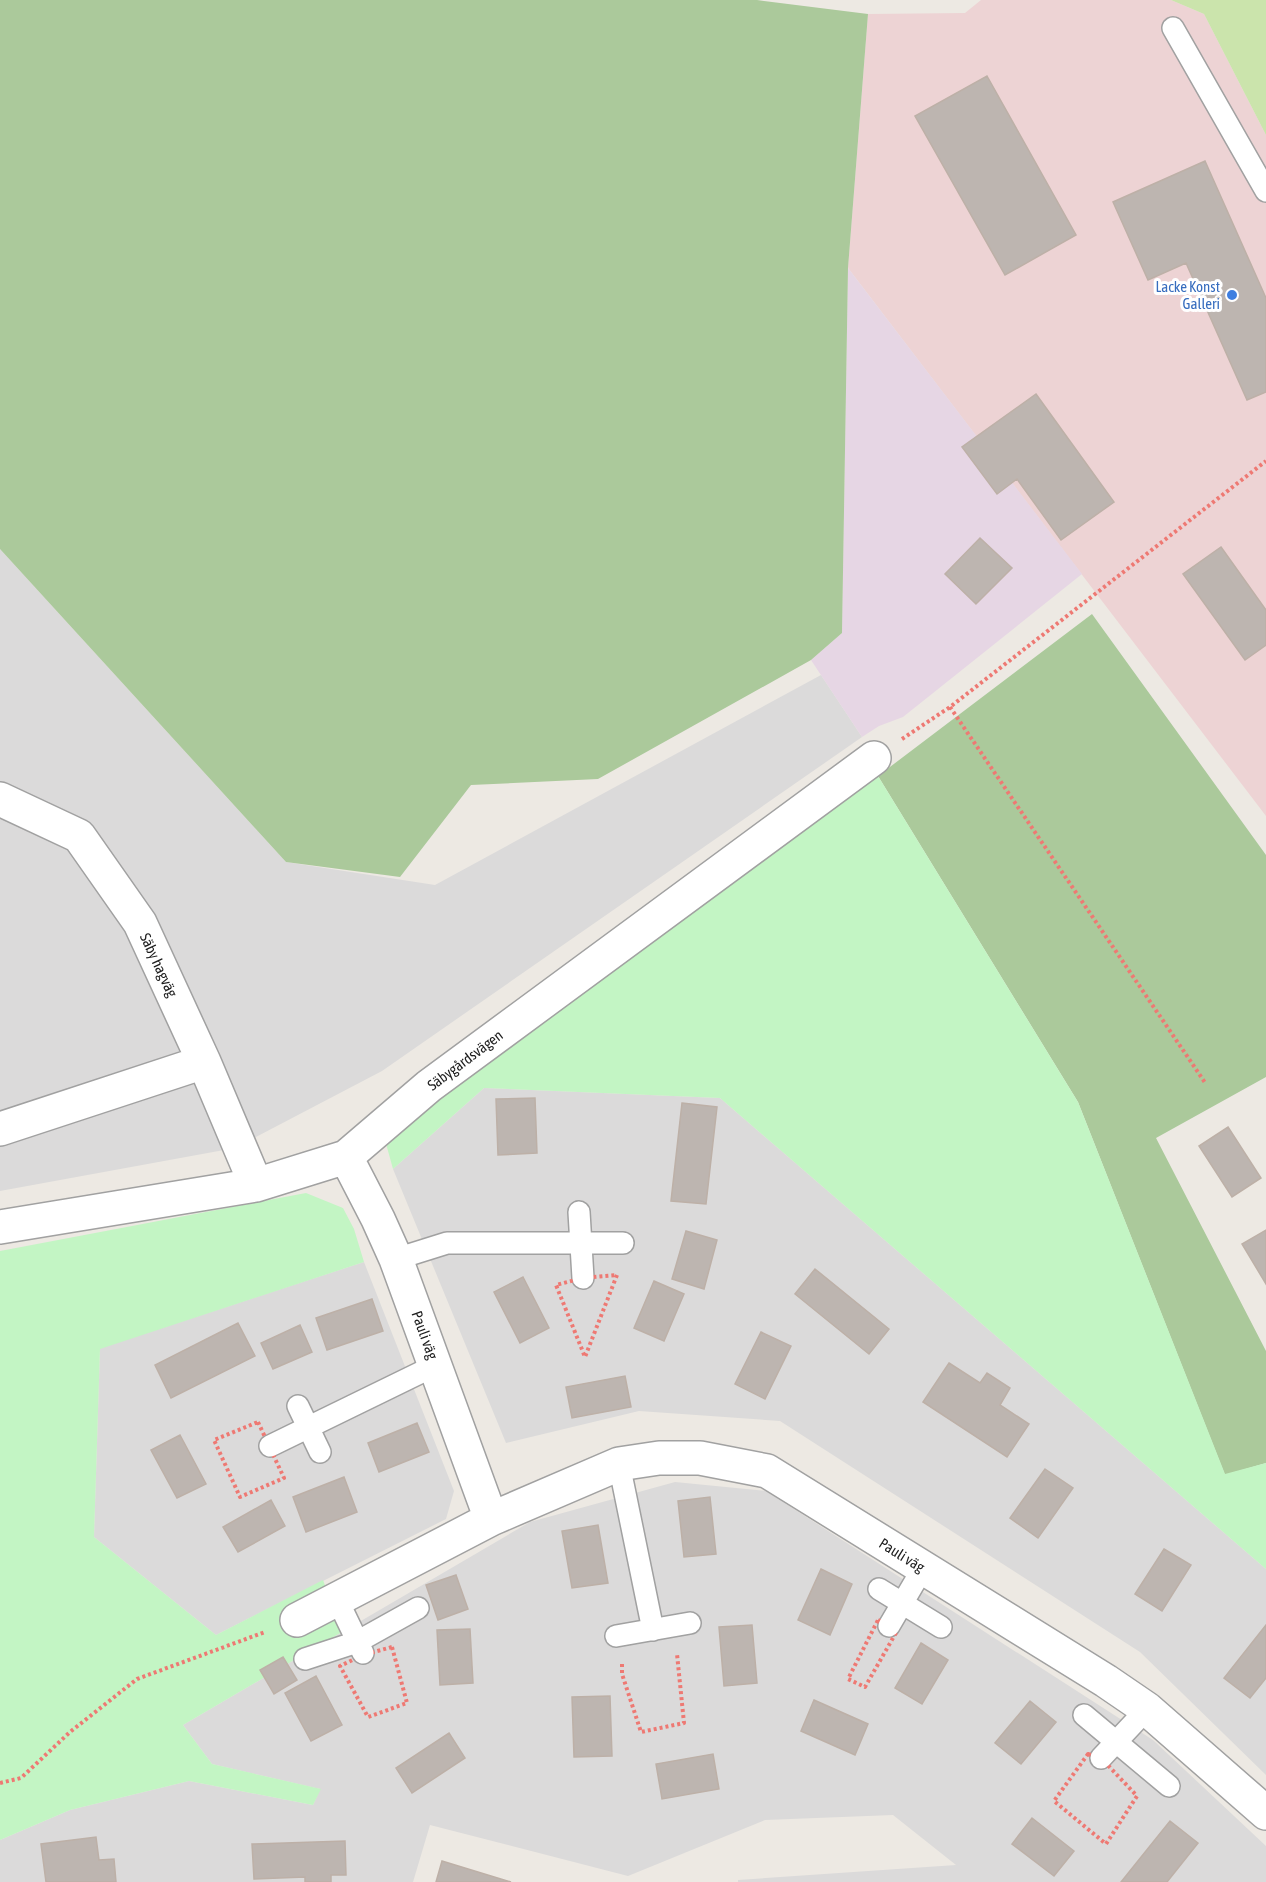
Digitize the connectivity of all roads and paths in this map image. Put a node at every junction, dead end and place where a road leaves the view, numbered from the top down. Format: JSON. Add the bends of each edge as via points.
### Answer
{"nodes":[{"id":1,"x":1173,"y":28,"type":"dead end"},
{"id":2,"x":1266,"y":191,"type":"edge"},
{"id":3,"x":1266,"y":461,"type":"edge"},
{"id":4,"x":950,"y":707,"type":"junction"},
{"id":5,"x":874,"y":758,"type":"joint"},
{"id":6,"x":0,"y":799,"type":"edge"},
{"id":7,"x":204,"y":1062,"type":"junction"},
{"id":8,"x":1206,"y":1083,"type":"dead end"},
{"id":9,"x":0,"y":1128,"type":"edge"},
{"id":10,"x":346,"y":1157,"type":"junction"},
{"id":11,"x":256,"y":1185,"type":"junction"},
{"id":12,"x":579,"y":1212,"type":"dead end"},
{"id":13,"x":0,"y":1227,"type":"edge"},
{"id":14,"x":581,"y":1243,"type":"junction"},
{"id":15,"x":623,"y":1243,"type":"dead end"},
{"id":16,"x":396,"y":1259,"type":"junction"},
{"id":17,"x":583,"y":1278,"type":"dead end"},
{"id":18,"x":436,"y":1365,"type":"junction"},
{"id":19,"x":298,"y":1406,"type":"dead end"},
{"id":20,"x":308,"y":1428,"type":"junction"},
{"id":21,"x":270,"y":1446,"type":"dead end"},
{"id":22,"x":320,"y":1452,"type":"dead end"},
{"id":23,"x":619,"y":1464,"type":"junction"},
{"id":24,"x":491,"y":1519,"type":"junction"},
{"id":25,"x":923,"y":1568,"type":"junction"},
{"id":26,"x":879,"y":1589,"type":"dead end"},
{"id":27,"x":337,"y":1599,"type":"junction"},
{"id":28,"x":902,"y":1604,"type":"junction"},
{"id":29,"x":418,"y":1608,"type":"dead end"},
{"id":30,"x":297,"y":1620,"type":"joint"},
{"id":31,"x":682,"y":1625,"type":"joint"},
{"id":32,"x":890,"y":1626,"type":"junction"},
{"id":33,"x":941,"y":1627,"type":"dead end"},
{"id":34,"x":652,"y":1630,"type":"junction"},
{"id":35,"x":618,"y":1636,"type":"joint"},
{"id":36,"x":360,"y":1648,"type":"junction"},
{"id":37,"x":305,"y":1659,"type":"dead end"},
{"id":38,"x":1147,"y":1709,"type":"junction"},
{"id":39,"x":1084,"y":1715,"type":"dead end"},
{"id":40,"x":1117,"y":1741,"type":"junction"},
{"id":41,"x":1101,"y":1758,"type":"junction"},
{"id":42,"x":0,"y":1783,"type":"edge"},
{"id":43,"x":1169,"y":1786,"type":"dead end"},
{"id":44,"x":1266,"y":1813,"type":"edge"}],
"edges":[{"from":1,"to":2,"type":"lane"},
{"from":3,"to":4,"type":"path"},
{"from":4,"to":5,"type":"path"},
{"from":4,"to":8,"type":"path"},
{"from":5,"to":10,"type":"street","name":"Säbygårdsvägen","via":[[429,1086]]},
{"from":6,"to":7,"type":"street","name":"Säby hagväg","via":[[79,836],[140,923]]},
{"from":7,"to":9,"type":"street"},
{"from":7,"to":11,"type":"street","name":"Säby hagväg"},
{"from":10,"to":11,"type":"street","name":"Säbygårdsvägen"},
{"from":10,"to":16,"type":"street","name":"Pauli väg"},
{"from":11,"to":13,"type":"street","name":"Säbygårdsvägen"},
{"from":12,"to":14,"type":"lane"},
{"from":14,"to":15,"type":"lane"},
{"from":14,"to":16,"type":"lane","via":[[447,1243]]},
{"from":14,"to":17,"type":"lane"},
{"from":16,"to":18,"type":"street","name":"Pauli väg"},
{"from":18,"to":20,"type":"lane"},
{"from":18,"to":24,"type":"street","name":"Pauli väg"},
{"from":19,"to":20,"type":"lane"},
{"from":20,"to":21,"type":"lane"},
{"from":20,"to":22,"type":"lane"},
{"from":23,"to":24,"type":"street","name":"Pauli väg"},
{"from":23,"to":25,"type":"street","name":"Pauli väg","via":[[659,1458],[700,1458],[767,1471]]},
{"from":23,"to":34,"type":"lane"},
{"from":24,"to":27,"type":"street","name":"Pauli väg"},
{"from":25,"to":28,"type":"lane"},
{"from":25,"to":38,"type":"street","name":"Pauli väg"},
{"from":26,"to":28,"type":"lane"},
{"from":27,"to":30,"type":"street","name":"Pauli väg"},
{"from":27,"to":36,"type":"lane"},
{"from":28,"to":32,"type":"lane"},
{"from":28,"to":33,"type":"lane"},
{"from":29,"to":36,"type":"lane"},
{"from":30,"to":42,"type":"path","via":[[137,1678],[21,1778]]},
{"from":31,"to":34,"type":"lane"},
{"from":31,"to":35,"type":"path","via":[[684,1723],[641,1732],[622,1674]]},
{"from":32,"to":32,"type":"path","via":[[878,1620],[848,1679],[865,1687],[897,1631]]},
{"from":34,"to":35,"type":"lane"},
{"from":36,"to":36,"type":"path","via":[[392,1647],[407,1703],[368,1717],[340,1666]]},
{"from":36,"to":37,"type":"lane"},
{"from":38,"to":40,"type":"lane"},
{"from":38,"to":44,"type":"street","name":"Pauli väg"},
{"from":39,"to":40,"type":"lane"},
{"from":40,"to":41,"type":"lane"},
{"from":40,"to":43,"type":"lane"},
{"from":41,"to":41,"type":"path","via":[[1088,1754],[1054,1801],[1106,1844],[1137,1796]]}]}
